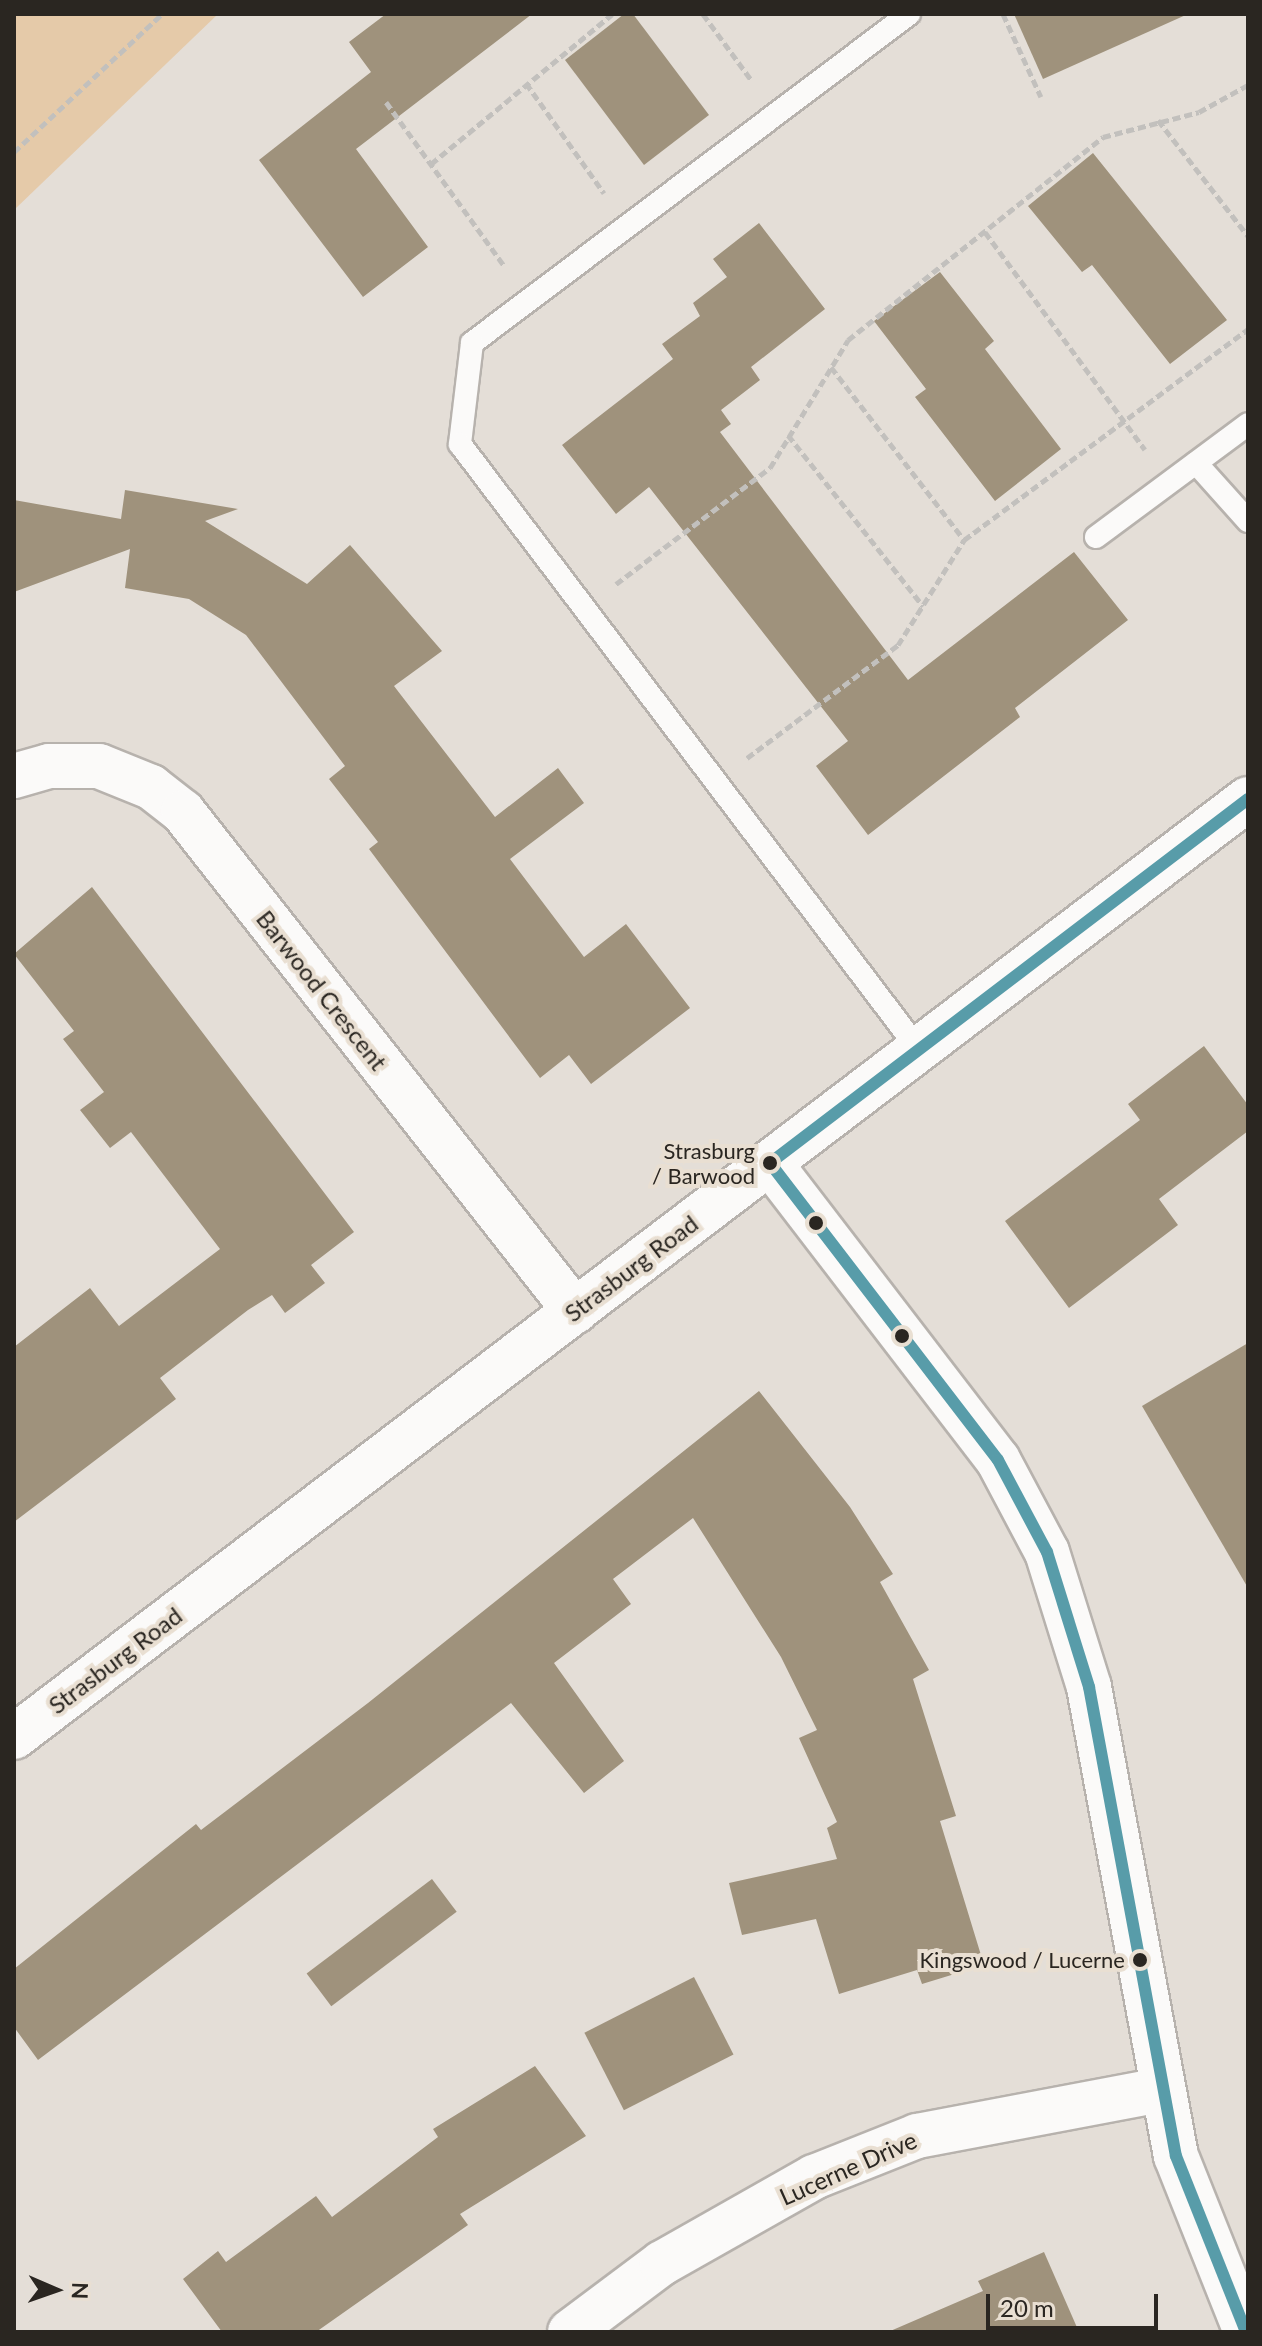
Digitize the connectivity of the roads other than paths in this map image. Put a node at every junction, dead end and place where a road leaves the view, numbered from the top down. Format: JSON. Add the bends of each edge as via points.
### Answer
{"nodes":[{"id":1,"x":909,"y":14,"type":"edge"},
{"id":2,"x":1248,"y":424,"type":"edge"},
{"id":3,"x":1196,"y":463,"type":"junction"},
{"id":4,"x":1248,"y":521,"type":"edge"},
{"id":5,"x":1096,"y":537,"type":"dead end"},
{"id":6,"x":14,"y":776,"type":"edge"},
{"id":7,"x":1248,"y":799,"type":"edge"},
{"id":8,"x":919,"y":1050,"type":"junction"},
{"id":9,"x":770,"y":1163,"type":"junction"},
{"id":10,"x":575,"y":1311,"type":"junction"},
{"id":11,"x":14,"y":1737,"type":"edge"},
{"id":12,"x":1161,"y":2090,"type":"junction"},
{"id":13,"x":570,"y":2332,"type":"edge"},
{"id":14,"x":1246,"y":2332,"type":"edge"}],
"edges":[{"from":1,"to":8,"type":"lane","via":[[472,343],[460,444]]},
{"from":2,"to":3,"type":"lane"},
{"from":3,"to":4,"type":"lane"},
{"from":3,"to":5,"type":"lane"},
{"from":6,"to":10,"type":"street","name":"Barwood Crescent","via":[[49,766],[99,766],[151,787],[183,812]]},
{"from":7,"to":8,"type":"street","name":"Strasburg Road"},
{"from":8,"to":9,"type":"street","name":"Strasburg Road"},
{"from":9,"to":10,"type":"street","name":"Strasburg Road"},
{"from":9,"to":12,"type":"street","via":[[998,1460],[1047,1552],[1089,1687]]},
{"from":10,"to":11,"type":"street","name":"Strasburg Road"},
{"from":12,"to":13,"type":"street","name":"Lucerne Drive","via":[[917,2136],[814,2177],[662,2263]]},
{"from":12,"to":14,"type":"street","via":[[1176,2156]]}]}
